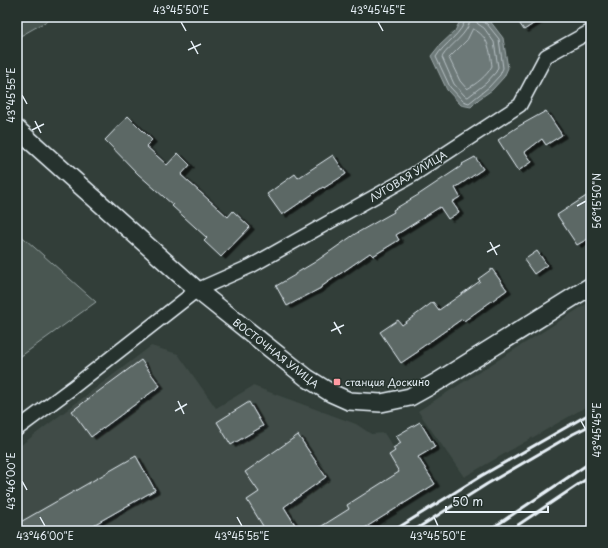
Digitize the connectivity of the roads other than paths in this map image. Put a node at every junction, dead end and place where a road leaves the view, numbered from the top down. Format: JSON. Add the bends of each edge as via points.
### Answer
{"nodes":[{"id":1,"x":591,"y":31,"type":"edge"},
{"id":2,"x":17,"y":129,"type":"edge"},
{"id":3,"x":591,"y":286,"type":"edge"},
{"id":4,"x":197,"y":290,"type":"junction"},
{"id":5,"x":17,"y":429,"type":"edge"}],
"edges":[{"from":1,"to":4,"type":"street","name":"ЛУГОВАЯ УЛИЦА","via":[[546,56],[520,105],[514,109],[413,175],[251,266]]},
{"from":2,"to":4,"type":"main road","name":"ВОСТОЧНАЯ УЛИЦА"},
{"from":3,"to":4,"type":"main road","name":"ВОСТОЧНАЯ УЛИЦА","via":[[410,397],[381,402],[349,401],[331,393],[307,378]]},
{"from":4,"to":5,"type":"street","name":"ЛУГОВАЯ УЛИЦА"}]}
